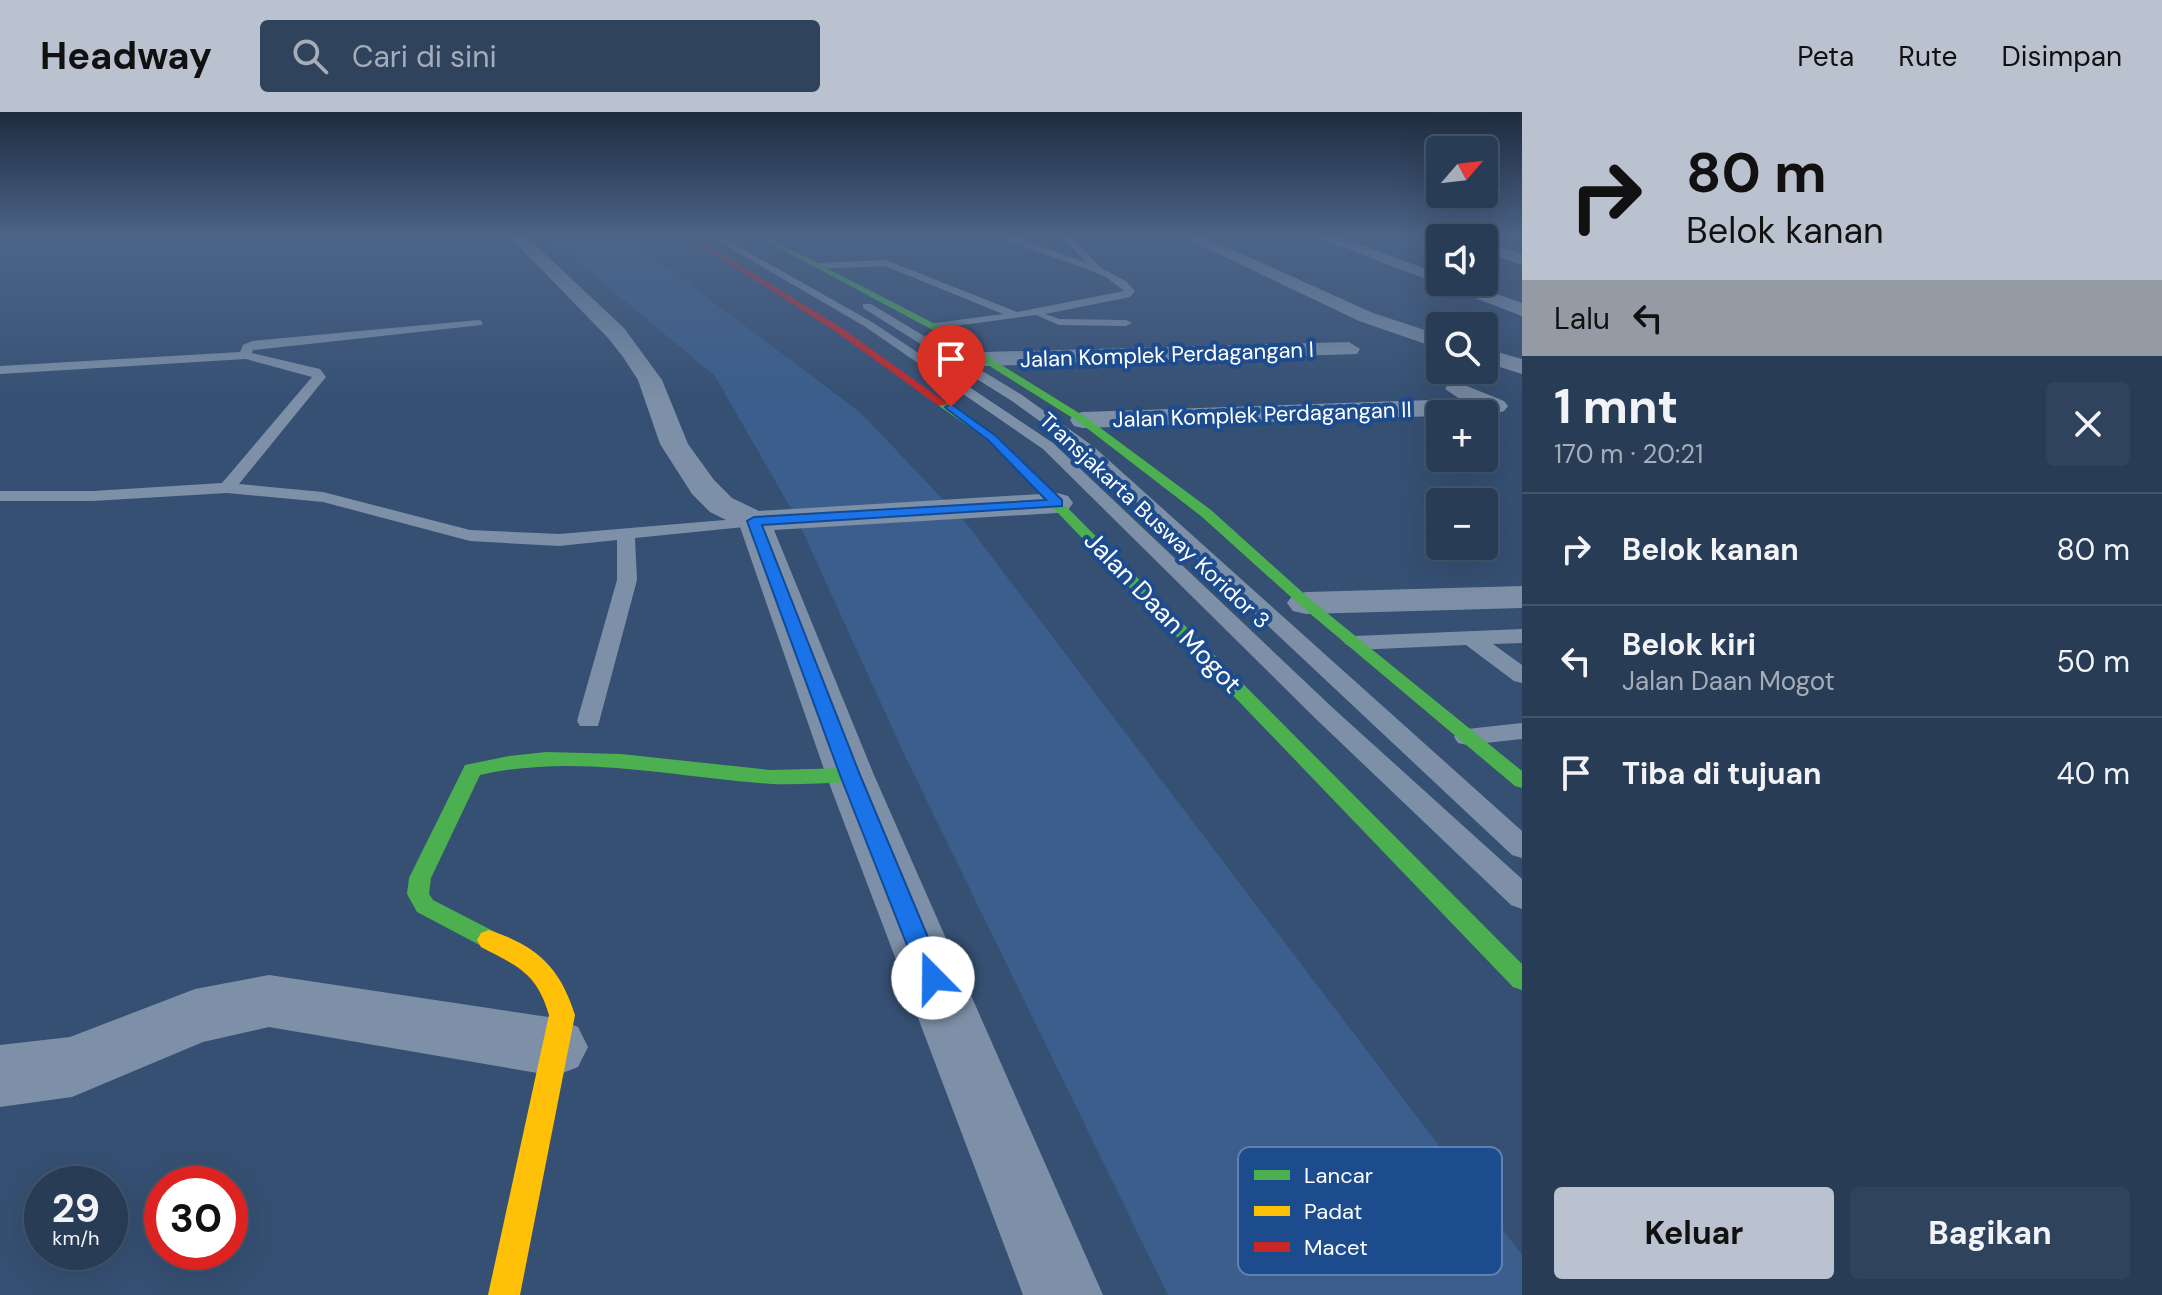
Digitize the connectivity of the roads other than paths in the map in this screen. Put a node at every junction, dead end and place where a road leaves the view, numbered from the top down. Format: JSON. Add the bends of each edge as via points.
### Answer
{"nodes":[{"id":1,"x":572,"y":290,"type":"edge"},
{"id":2,"x":774,"y":290,"type":"edge"},
{"id":3,"x":809,"y":290,"type":"edge"},
{"id":4,"x":838,"y":290,"type":"edge"},
{"id":5,"x":864,"y":290,"type":"edge"},
{"id":6,"x":954,"y":290,"type":"edge"},
{"id":7,"x":1130,"y":290,"type":"edge"},
{"id":8,"x":1308,"y":290,"type":"edge"},
{"id":9,"x":1484,"y":296,"type":"edge"},
{"id":10,"x":993,"y":306,"type":"junction"},
{"id":11,"x":1522,"y":310,"type":"edge"},
{"id":12,"x":1035,"y":313,"type":"junction"},
{"id":13,"x":913,"y":316,"type":"junction"},
{"id":14,"x":1016,"y":316,"type":"junction"},
{"id":15,"x":478,"y":323,"type":"dead end"},
{"id":16,"x":1126,"y":323,"type":"dead end"},
{"id":17,"x":932,"y":326,"type":"junction"},
{"id":18,"x":1426,"y":337,"type":"edge"},
{"id":19,"x":1349,"y":349,"type":"dead end"},
{"id":20,"x":1282,"y":351,"type":"junction"},
{"id":21,"x":246,"y":355,"type":"junction"},
{"id":22,"x":985,"y":359,"type":"junction"},
{"id":23,"x":1498,"y":359,"type":"edge"},
{"id":24,"x":1522,"y":367,"type":"edge"},
{"id":25,"x":0,"y":370,"type":"edge"},
{"id":26,"x":1320,"y":373,"type":"dead end"},
{"id":27,"x":1346,"y":387,"type":"dead end"},
{"id":28,"x":1457,"y":389,"type":"dead end"},
{"id":29,"x":1384,"y":409,"type":"junction"},
{"id":30,"x":1083,"y":420,"type":"junction"},
{"id":31,"x":227,"y":488,"type":"junction"},
{"id":32,"x":0,"y":496,"type":"edge"},
{"id":33,"x":1057,"y":503,"type":"junction"},
{"id":34,"x":768,"y":520,"type":"junction"},
{"id":35,"x":626,"y":533,"type":"junction"},
{"id":36,"x":1522,"y":597,"type":"edge"},
{"id":37,"x":1306,"y":603,"type":"junction"},
{"id":38,"x":1522,"y":636,"type":"edge"},
{"id":39,"x":1472,"y":639,"type":"junction"},
{"id":40,"x":1355,"y":643,"type":"junction"},
{"id":41,"x":1522,"y":676,"type":"edge"},
{"id":42,"x":589,"y":721,"type":"dead end"},
{"id":43,"x":1522,"y":731,"type":"edge"},
{"id":44,"x":1467,"y":737,"type":"junction"},
{"id":45,"x":850,"y":775,"type":"junction"},
{"id":46,"x":1522,"y":781,"type":"edge"},
{"id":47,"x":1522,"y":848,"type":"edge"},
{"id":48,"x":1522,"y":897,"type":"edge"},
{"id":49,"x":1522,"y":980,"type":"edge"},
{"id":50,"x":555,"y":1047,"type":"junction"},
{"id":51,"x":0,"y":1076,"type":"edge"},
{"id":52,"x":504,"y":1295,"type":"edge"},
{"id":53,"x":1063,"y":1295,"type":"edge"}],
"edges":[{"from":1,"to":34,"type":"street","via":[[616,333],[650,380],[674,444],[703,487],[721,505]]},
{"from":2,"to":33,"type":"main road","name":"Jalan Daan Mogot","via":[[930,391],[992,438]]},
{"from":3,"to":48,"type":"lane","name":"Transjakarta Busway Koridor 3","via":[[868,324],[1048,446]]},
{"from":4,"to":47,"type":"lane","name":"Transjakarta Busway Koridor 3","via":[[1017,398],[1089,450]]},
{"from":5,"to":13,"type":"main road"},
{"from":6,"to":10,"type":"lane"},
{"from":7,"to":12,"type":"lane"},
{"from":8,"to":18,"type":"street"},
{"from":9,"to":11,"type":"street"},
{"from":10,"to":13,"type":"lane"},
{"from":10,"to":14,"type":"lane"},
{"from":12,"to":14,"type":"lane"},
{"from":12,"to":16,"type":"lane","via":[[1059,322]]},
{"from":13,"to":17,"type":"main road"},
{"from":14,"to":17,"type":"lane"},
{"from":15,"to":21,"type":"lane","via":[[266,342],[247,348]]},
{"from":17,"to":22,"type":"main road"},
{"from":19,"to":20,"type":"street","name":"Jalan Komplek Perdagangan I"},
{"from":20,"to":22,"type":"street","name":"Jalan Komplek Perdagangan I"},
{"from":20,"to":26,"type":"street"},
{"from":21,"to":25,"type":"lane"},
{"from":21,"to":31,"type":"lane","via":[[319,377]]},
{"from":22,"to":30,"type":"main road"},
{"from":23,"to":24,"type":"street"},
{"from":27,"to":29,"type":"street"},
{"from":28,"to":29,"type":"street","name":"Jalan Komplek Perdagangan II","via":[[1495,406]]},
{"from":29,"to":30,"type":"street","name":"Jalan Komplek Perdagangan II"},
{"from":30,"to":37,"type":"main road","via":[[1206,513]]},
{"from":31,"to":32,"type":"lane"},
{"from":31,"to":35,"type":"lane","via":[[323,497],[470,535],[559,540]]},
{"from":33,"to":34,"type":"street"},
{"from":33,"to":49,"type":"main road","name":"Jalan Daan Mogot"},
{"from":34,"to":35,"type":"lane"},
{"from":34,"to":45,"type":"street"},
{"from":35,"to":42,"type":"lane","via":[[627,580]]},
{"from":36,"to":37,"type":"street"},
{"from":37,"to":40,"type":"main road"},
{"from":38,"to":39,"type":"lane"},
{"from":39,"to":40,"type":"lane"},
{"from":39,"to":41,"type":"lane"},
{"from":40,"to":44,"type":"main road"},
{"from":43,"to":44,"type":"lane"},
{"from":44,"to":46,"type":"main road"},
{"from":45,"to":50,"type":"main road","via":[[768,778],[570,758],[488,763],[472,770],[420,878],[418,894],[425,906],[541,968],[555,987],[562,1015]]},
{"from":45,"to":53,"type":"street"},
{"from":50,"to":51,"type":"street","via":[[269,1001],[195,1016],[72,1067]]},
{"from":50,"to":52,"type":"main road"}]}
